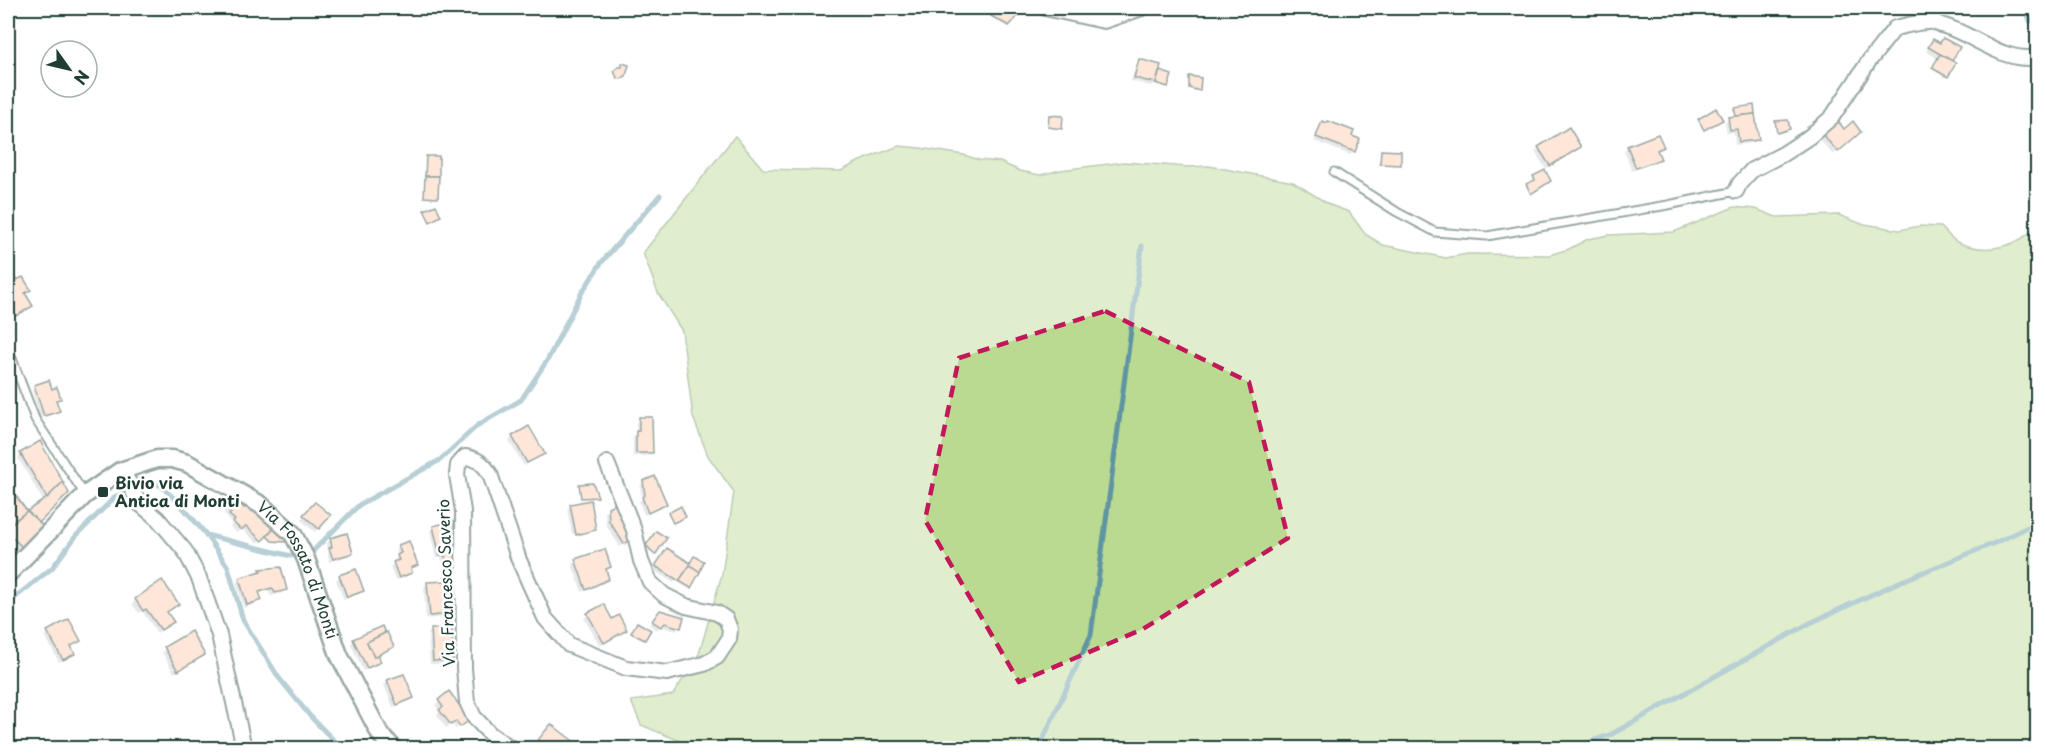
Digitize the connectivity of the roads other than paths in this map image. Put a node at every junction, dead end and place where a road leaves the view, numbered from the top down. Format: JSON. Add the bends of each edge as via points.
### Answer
{"nodes":[{"id":1,"x":1045,"y":8,"type":"edge"},
{"id":2,"x":1142,"y":8,"type":"edge"},
{"id":3,"x":2037,"y":57,"type":"edge"},
{"id":4,"x":1334,"y":172,"type":"dead end"},
{"id":5,"x":1736,"y":191,"type":"joint"},
{"id":6,"x":8,"y":348,"type":"edge"},
{"id":7,"x":607,"y":463,"type":"dead end"},
{"id":8,"x":123,"y":475,"type":"junction"},
{"id":9,"x":85,"y":495,"type":"junction"},
{"id":10,"x":8,"y":574,"type":"edge"},
{"id":11,"x":244,"y":748,"type":"edge"},
{"id":12,"x":393,"y":748,"type":"edge"},
{"id":13,"x":511,"y":748,"type":"edge"}],
"edges":[{"from":1,"to":2,"type":"street","via":[[1104,21]]},
{"from":3,"to":5,"type":"street","via":[[2011,56],[1958,29],[1929,21],[1895,28],[1832,117],[1784,154],[1752,170]]},
{"from":4,"to":5,"type":"lane","via":[[1435,232],[1486,236]]},
{"from":6,"to":9,"type":"lane","via":[[35,419]]},
{"from":7,"to":13,"type":"street","name":"Via Francesco Saverio","via":[[650,582],[664,595],[686,606],[726,619],[729,639],[717,657],[667,673],[626,668],[569,645],[545,618],[519,560],[490,474],[484,464],[465,457],[458,465],[457,475],[463,511],[467,702],[482,726]]},
{"from":8,"to":9,"type":"street","name":"Via Fossato di Monti"},
{"from":8,"to":11,"type":"street","via":[[139,503],[185,551],[199,578],[219,635]]},
{"from":8,"to":12,"type":"street","name":"Via Fossato di Monti","via":[[157,459],[187,463],[261,505],[293,534],[306,559],[339,655],[380,734]]},
{"from":9,"to":10,"type":"street","name":"Via Fossato di Monti"}]}
